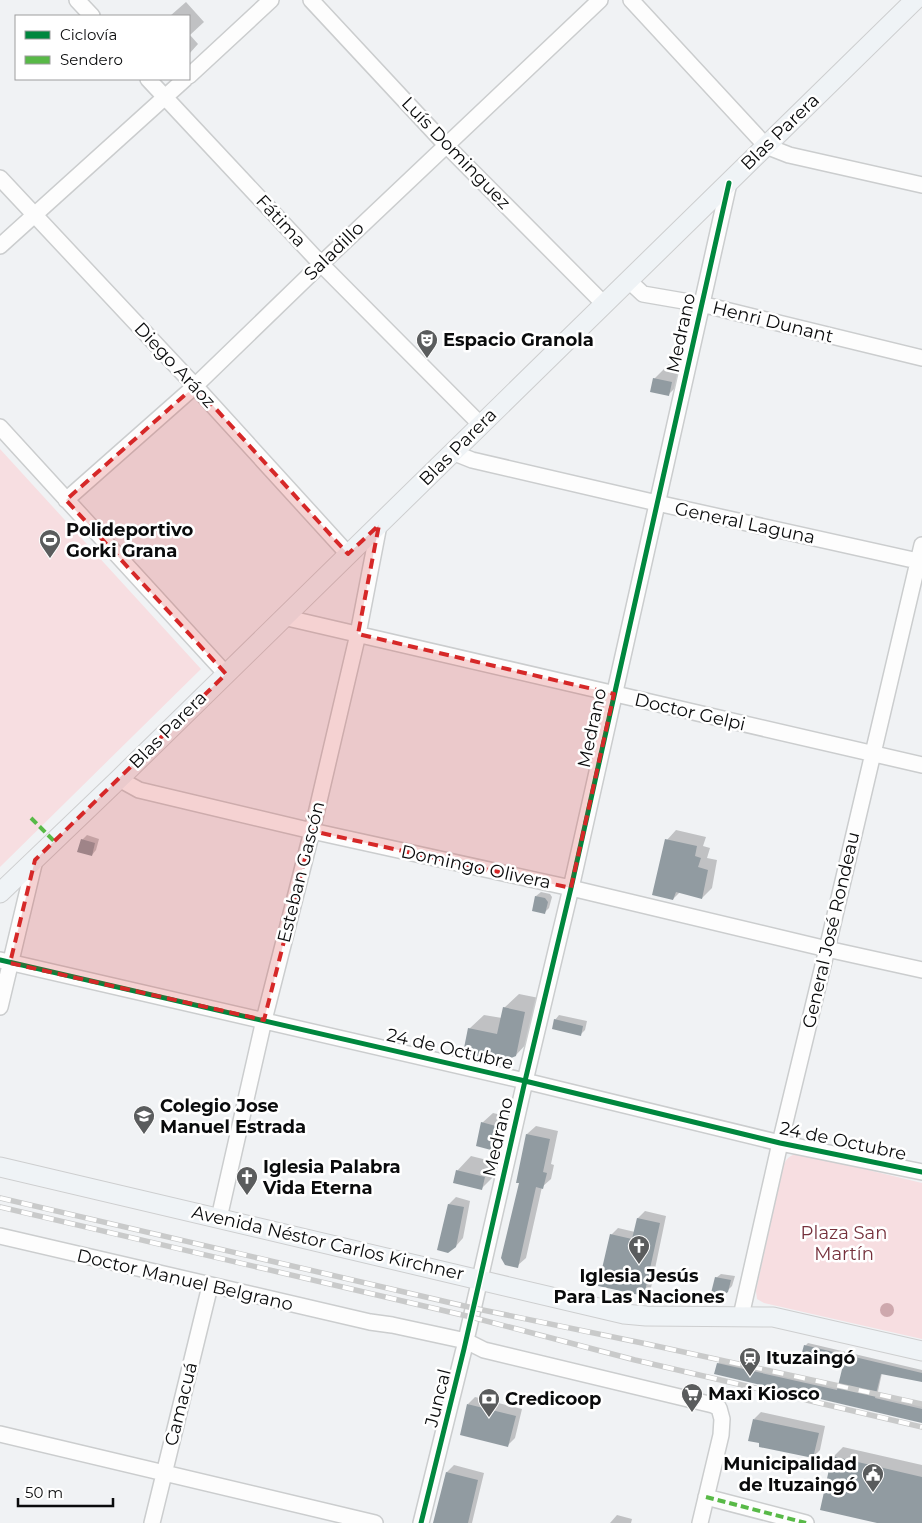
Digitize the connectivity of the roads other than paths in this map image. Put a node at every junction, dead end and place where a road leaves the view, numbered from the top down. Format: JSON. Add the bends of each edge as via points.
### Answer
{"nodes":[{"id":1,"x":77,"y":0,"type":"edge"},
{"id":2,"x":270,"y":0,"type":"edge"},
{"id":3,"x":311,"y":0,"type":"edge"},
{"id":4,"x":600,"y":0,"type":"edge"},
{"id":5,"x":631,"y":0,"type":"edge"},
{"id":6,"x":915,"y":0,"type":"edge"},
{"id":7,"x":91,"y":15,"type":"edge"},
{"id":8,"x":190,"y":75,"type":"edge"},
{"id":9,"x":149,"y":80,"type":"edge"},
{"id":10,"x":184,"y":80,"type":"edge"},
{"id":11,"x":165,"y":97,"type":"junction"},
{"id":12,"x":446,"y":145,"type":"junction"},
{"id":13,"x":766,"y":146,"type":"junction"},
{"id":14,"x":0,"y":178,"type":"edge"},
{"id":15,"x":729,"y":182,"type":"junction"},
{"id":16,"x":922,"y":185,"type":"edge"},
{"id":17,"x":34,"y":214,"type":"junction"},
{"id":18,"x":0,"y":246,"type":"edge"},
{"id":19,"x":321,"y":264,"type":"junction"},
{"id":20,"x":628,"y":280,"type":"junction"},
{"id":21,"x":604,"y":304,"type":"junction"},
{"id":22,"x":701,"y":304,"type":"junction"},
{"id":23,"x":922,"y":358,"type":"edge"},
{"id":24,"x":194,"y":386,"type":"junction"},
{"id":25,"x":480,"y":424,"type":"junction"},
{"id":26,"x":0,"y":428,"type":"edge"},
{"id":27,"x":452,"y":452,"type":"junction"},
{"id":28,"x":66,"y":500,"type":"junction"},
{"id":29,"x":657,"y":504,"type":"junction"},
{"id":30,"x":379,"y":525,"type":"junction"},
{"id":31,"x":922,"y":545,"type":"edge"},
{"id":32,"x":348,"y":554,"type":"junction"},
{"id":33,"x":920,"y":562,"type":"edge"},
{"id":34,"x":283,"y":617,"type":"junction"},
{"id":35,"x":358,"y":634,"type":"junction"},
{"id":36,"x":226,"y":674,"type":"junction"},
{"id":37,"x":614,"y":694,"type":"junction"},
{"id":38,"x":873,"y":753,"type":"junction"},
{"id":39,"x":922,"y":765,"type":"edge"},
{"id":40,"x":119,"y":779,"type":"junction"},
{"id":41,"x":312,"y":831,"type":"junction"},
{"id":42,"x":35,"y":860,"type":"junction"},
{"id":43,"x":571,"y":888,"type":"junction"},
{"id":44,"x":0,"y":893,"type":"edge"},
{"id":45,"x":827,"y":950,"type":"junction"},
{"id":46,"x":5,"y":962,"type":"edge"},
{"id":47,"x":922,"y":970,"type":"edge"},
{"id":48,"x":0,"y":1007,"type":"edge"},
{"id":49,"x":264,"y":1020,"type":"junction"},
{"id":50,"x":525,"y":1081,"type":"junction"},
{"id":51,"x":780,"y":1143,"type":"junction"},
{"id":52,"x":0,"y":1167,"type":"edge"},
{"id":53,"x":922,"y":1172,"type":"edge"},
{"id":54,"x":219,"y":1218,"type":"junction"},
{"id":55,"x":0,"y":1236,"type":"edge"},
{"id":56,"x":479,"y":1279,"type":"junction"},
{"id":57,"x":210,"y":1286,"type":"junction"},
{"id":58,"x":741,"y":1316,"type":"junction"},
{"id":59,"x":465,"y":1345,"type":"junction"},
{"id":60,"x":922,"y":1351,"type":"edge"},
{"id":61,"x":0,"y":1434,"type":"edge"},
{"id":62,"x":164,"y":1473,"type":"junction"},
{"id":63,"x":706,"y":1497,"type":"junction"},
{"id":64,"x":152,"y":1523,"type":"edge"},
{"id":65,"x":375,"y":1523,"type":"edge"},
{"id":66,"x":421,"y":1523,"type":"edge"},
{"id":67,"x":700,"y":1523,"type":"edge"},
{"id":68,"x":806,"y":1523,"type":"edge"}],
"edges":[{"from":1,"to":7,"type":"street"},
{"from":2,"to":8,"type":"street"},
{"from":3,"to":12,"type":"street","name":"Luís Dominguez"},
{"from":4,"to":12,"type":"street","name":"Saladillo"},
{"from":5,"to":13,"type":"street"},
{"from":6,"to":13,"type":"main road","name":"Blas Parera"},
{"from":9,"to":11,"type":"street","name":"Fátima"},
{"from":10,"to":11,"type":"street"},
{"from":11,"to":17,"type":"street"},
{"from":11,"to":19,"type":"street","name":"Fátima"},
{"from":12,"to":19,"type":"street","name":"Saladillo"},
{"from":12,"to":21,"type":"street","name":"Luís Dominguez"},
{"from":13,"to":15,"type":"main road","name":"Blas Parera"},
{"from":13,"to":16,"type":"street"},
{"from":14,"to":17,"type":"street","name":"Diego Aráoz"},
{"from":15,"to":20,"type":"main road","name":"Blas Parera"},
{"from":15,"to":22,"type":"street","name":"Medrano"},
{"from":17,"to":18,"type":"street"},
{"from":17,"to":24,"type":"street","name":"Diego Aráoz"},
{"from":19,"to":24,"type":"street","name":"Saladillo"},
{"from":19,"to":25,"type":"street","name":"Fátima"},
{"from":20,"to":21,"type":"main road","name":"Blas Parera"},
{"from":20,"to":22,"type":"street","name":"Henri Dunant","via":[[643,294]]},
{"from":21,"to":25,"type":"main road","name":"Blas Parera"},
{"from":22,"to":23,"type":"street","name":"Henri Dunant"},
{"from":22,"to":29,"type":"street","name":"Medrano"},
{"from":24,"to":28,"type":"street","name":"Saladillo"},
{"from":24,"to":32,"type":"street","name":"Diego Aráoz"},
{"from":25,"to":27,"type":"main road","name":"Blas Parera"},
{"from":26,"to":28,"type":"street"},
{"from":27,"to":29,"type":"street","name":"General Laguna","via":[[472,460]]},
{"from":27,"to":30,"type":"main road","name":"Blas Parera"},
{"from":28,"to":36,"type":"street"},
{"from":29,"to":33,"type":"street","name":"General Laguna"},
{"from":29,"to":37,"type":"street","name":"Medrano"},
{"from":30,"to":32,"type":"main road","name":"Blas Parera"},
{"from":30,"to":35,"type":"street","name":"Esteban Gascón"},
{"from":31,"to":33,"type":"street","name":"General José Rondeau"},
{"from":32,"to":34,"type":"main road","name":"Blas Parera"},
{"from":33,"to":38,"type":"street","name":"General José Rondeau"},
{"from":34,"to":35,"type":"street","name":"Doctor Gelpi"},
{"from":34,"to":36,"type":"main road","name":"Blas Parera"},
{"from":35,"to":37,"type":"street","name":"Doctor Gelpi"},
{"from":35,"to":41,"type":"street","name":"Esteban Gascón"},
{"from":36,"to":40,"type":"main road","name":"Blas Parera"},
{"from":37,"to":38,"type":"street","name":"Doctor Gelpi"},
{"from":37,"to":43,"type":"street","name":"Medrano"},
{"from":38,"to":39,"type":"street","name":"Doctor Gelpi"},
{"from":38,"to":45,"type":"street","name":"General José Rondeau"},
{"from":40,"to":41,"type":"street","name":"Domingo Olivera","via":[[139,790]]},
{"from":40,"to":42,"type":"main road","name":"Blas Parera"},
{"from":41,"to":43,"type":"street","name":"Domingo Olivera"},
{"from":41,"to":49,"type":"street","name":"Esteban Gascón"},
{"from":42,"to":44,"type":"main road","name":"Blas Parera"},
{"from":42,"to":46,"type":"street"},
{"from":43,"to":45,"type":"street","name":"Domingo Olivera"},
{"from":43,"to":50,"type":"street","name":"Medrano"},
{"from":45,"to":47,"type":"street","name":"Domingo Olivera"},
{"from":45,"to":51,"type":"street","name":"General José Rondeau"},
{"from":46,"to":48,"type":"street"},
{"from":46,"to":49,"type":"street","name":"24 de Octubre"},
{"from":49,"to":50,"type":"street","name":"24 de Octubre"},
{"from":49,"to":54,"type":"street","name":"Esteban Gascón"},
{"from":50,"to":51,"type":"street","name":"24 de Octubre"},
{"from":50,"to":56,"type":"street","name":"Medrano"},
{"from":51,"to":53,"type":"street","name":"24 de Octubre"},
{"from":51,"to":58,"type":"street","name":"General José Rondeau"},
{"from":52,"to":54,"type":"main road","name":"Avenida Néstor Carlos Kirchner"},
{"from":54,"to":56,"type":"main road","name":"Avenida Néstor Carlos Kirchner"},
{"from":55,"to":57,"type":"street","name":"Doctor Manuel Belgrano"},
{"from":56,"to":58,"type":"main road","name":"Avenida Néstor Carlos Kirchner","via":[[624,1314]]},
{"from":56,"to":59,"type":"street","name":"Juncal"},
{"from":57,"to":59,"type":"street","name":"Doctor Manuel Belgrano","via":[[392,1325]]},
{"from":57,"to":62,"type":"street","name":"Camacuá"},
{"from":58,"to":60,"type":"main road","name":"Avenida Néstor Carlos Kirchner","via":[[773,1317]]},
{"from":59,"to":63,"type":"street","name":"Doctor Manuel Belgrano","via":[[719,1408],[722,1419],[720,1435]]},
{"from":59,"to":66,"type":"street","name":"Juncal"},
{"from":61,"to":62,"type":"street"},
{"from":62,"to":64,"type":"street","name":"Camacuá"},
{"from":62,"to":65,"type":"street"},
{"from":63,"to":67,"type":"street"},
{"from":63,"to":68,"type":"street"}]}
